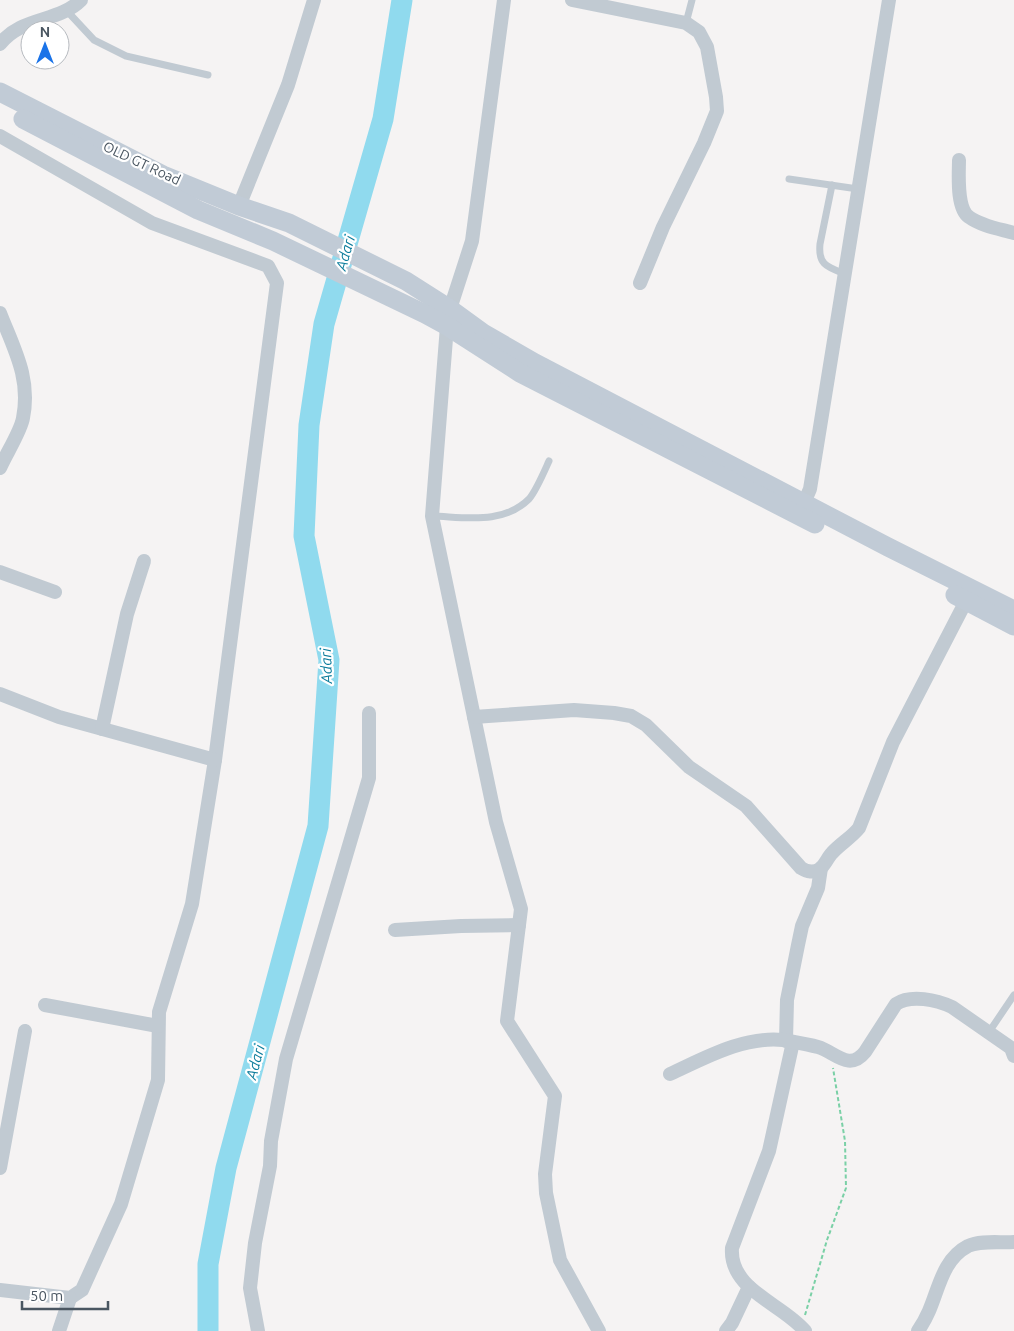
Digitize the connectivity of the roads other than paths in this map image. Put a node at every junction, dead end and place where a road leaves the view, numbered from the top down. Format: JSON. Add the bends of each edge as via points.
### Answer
{"nodes":[{"id":1,"x":81,"y":0,"type":"edge"},
{"id":2,"x":314,"y":0,"type":"edge"},
{"id":3,"x":504,"y":0,"type":"edge"},
{"id":4,"x":572,"y":0,"type":"edge"},
{"id":5,"x":692,"y":0,"type":"edge"},
{"id":6,"x":889,"y":0,"type":"edge"},
{"id":7,"x":68,"y":11,"type":"junction"},
{"id":8,"x":686,"y":23,"type":"junction"},
{"id":9,"x":0,"y":44,"type":"edge"},
{"id":10,"x":208,"y":75,"type":"dead end"},
{"id":11,"x":0,"y":92,"type":"edge"},
{"id":12,"x":0,"y":106,"type":"edge"},
{"id":13,"x":0,"y":136,"type":"edge"},
{"id":14,"x":959,"y":160,"type":"dead end"},
{"id":15,"x":789,"y":179,"type":"dead end"},
{"id":16,"x":832,"y":185,"type":"junction"},
{"id":17,"x":858,"y":190,"type":"junction"},
{"id":18,"x":239,"y":206,"type":"junction"},
{"id":19,"x":1014,"y":233,"type":"edge"},
{"id":20,"x":845,"y":274,"type":"junction"},
{"id":21,"x":640,"y":283,"type":"dead end"},
{"id":22,"x":0,"y":313,"type":"edge"},
{"id":23,"x":448,"y":317,"type":"junction"},
{"id":24,"x":549,"y":461,"type":"dead end"},
{"id":25,"x":0,"y":468,"type":"edge"},
{"id":26,"x":804,"y":503,"type":"junction"},
{"id":27,"x":432,"y":516,"type":"junction"},
{"id":28,"x":144,"y":562,"type":"dead end"},
{"id":29,"x":0,"y":572,"type":"edge"},
{"id":30,"x":55,"y":592,"type":"dead end"},
{"id":31,"x":966,"y":601,"type":"junction"},
{"id":32,"x":1014,"y":610,"type":"edge"},
{"id":33,"x":1014,"y":626,"type":"edge"},
{"id":34,"x":0,"y":694,"type":"edge"},
{"id":35,"x":369,"y":713,"type":"dead end"},
{"id":36,"x":474,"y":717,"type":"junction"},
{"id":37,"x":102,"y":729,"type":"junction"},
{"id":38,"x":215,"y":760,"type":"junction"},
{"id":39,"x":821,"y":868,"type":"junction"},
{"id":40,"x":519,"y":925,"type":"junction"},
{"id":41,"x":395,"y":930,"type":"dead end"},
{"id":42,"x":1014,"y":995,"type":"edge"},
{"id":43,"x":46,"y":1005,"type":"dead end"},
{"id":44,"x":158,"y":1026,"type":"junction"},
{"id":45,"x":25,"y":1031,"type":"dead end"},
{"id":46,"x":989,"y":1032,"type":"junction"},
{"id":47,"x":790,"y":1042,"type":"junction"},
{"id":48,"x":1014,"y":1056,"type":"edge"},
{"id":49,"x":670,"y":1074,"type":"dead end"},
{"id":50,"x":0,"y":1168,"type":"edge"},
{"id":51,"x":1014,"y":1242,"type":"edge"},
{"id":52,"x":749,"y":1287,"type":"junction"},
{"id":53,"x":0,"y":1290,"type":"edge"},
{"id":54,"x":70,"y":1298,"type":"junction"},
{"id":55,"x":803,"y":1329,"type":"edge"},
{"id":56,"x":59,"y":1331,"type":"edge"},
{"id":57,"x":258,"y":1331,"type":"edge"},
{"id":58,"x":599,"y":1331,"type":"edge"},
{"id":59,"x":726,"y":1331,"type":"edge"},
{"id":60,"x":918,"y":1331,"type":"edge"}],
"edges":[{"from":1,"to":7,"type":"street"},
{"from":2,"to":18,"type":"street","via":[[288,85]]},
{"from":3,"to":23,"type":"street","via":[[472,241]]},
{"from":4,"to":8,"type":"street"},
{"from":5,"to":8,"type":"lane"},
{"from":6,"to":17,"type":"street"},
{"from":7,"to":9,"type":"street","via":[[21,27]]},
{"from":7,"to":10,"type":"lane","via":[[94,40],[126,56]]},
{"from":8,"to":21,"type":"street","via":[[699,32],[706,46],[717,111]]},
{"from":11,"to":18,"type":"main road","name":"OLD GT Road","via":[[164,175]]},
{"from":12,"to":23,"type":"main road","name":"OLD GT Road","via":[[198,210],[273,241],[425,314]]},
{"from":13,"to":38,"type":"street","via":[[152,223],[268,266],[277,282]]},
{"from":14,"to":19,"type":"street","via":[[963,210],[969,217]]},
{"from":15,"to":16,"type":"lane"},
{"from":16,"to":17,"type":"lane"},
{"from":16,"to":20,"type":"lane","via":[[819,253],[822,262]]},
{"from":17,"to":20,"type":"street"},
{"from":18,"to":23,"type":"main road","name":"OLD GT Road","via":[[289,223],[406,281]]},
{"from":20,"to":26,"type":"street","via":[[810,490]]},
{"from":22,"to":25,"type":"street","via":[[23,370],[25,391],[23,420]]},
{"from":23,"to":26,"type":"main road"},
{"from":23,"to":27,"type":"street"},
{"from":23,"to":31,"type":"main road","via":[[520,373]]},
{"from":24,"to":27,"type":"lane","via":[[530,498],[514,510],[495,517]]},
{"from":26,"to":32,"type":"main road"},
{"from":27,"to":36,"type":"street"},
{"from":28,"to":37,"type":"street","via":[[127,614]]},
{"from":29,"to":30,"type":"street"},
{"from":31,"to":33,"type":"main road"},
{"from":31,"to":39,"type":"street","via":[[892,742],[859,828]]},
{"from":34,"to":37,"type":"street","via":[[59,717]]},
{"from":35,"to":57,"type":"street","via":[[369,778],[286,1060],[271,1141],[270,1166],[250,1288]]},
{"from":36,"to":39,"type":"street","via":[[574,710],[632,716],[689,766],[746,806],[801,868],[806,871]]},
{"from":36,"to":40,"type":"street","via":[[496,822],[521,909]]},
{"from":37,"to":38,"type":"street"},
{"from":38,"to":44,"type":"street","via":[[192,904],[159,1012]]},
{"from":39,"to":47,"type":"street","via":[[818,888],[802,926],[787,1000]]},
{"from":40,"to":41,"type":"street"},
{"from":40,"to":58,"type":"street","via":[[507,1021],[554,1096],[545,1174],[546,1193],[560,1260]]},
{"from":42,"to":46,"type":"lane"},
{"from":43,"to":44,"type":"street"},
{"from":44,"to":54,"type":"street","via":[[158,1080],[121,1204],[82,1290]]},
{"from":45,"to":50,"type":"street"},
{"from":46,"to":47,"type":"street","via":[[942,1002],[906,1000],[892,1008],[860,1059],[848,1061],[819,1047]]},
{"from":46,"to":48,"type":"street","via":[[1011,1048]]},
{"from":47,"to":49,"type":"street","via":[[770,1039],[750,1042]]},
{"from":47,"to":52,"type":"street","via":[[769,1151],[732,1248],[735,1269]]},
{"from":51,"to":60,"type":"street","via":[[968,1246],[958,1254],[944,1270]]},
{"from":52,"to":55,"type":"street"},
{"from":52,"to":59,"type":"street"},
{"from":53,"to":54,"type":"street"},
{"from":54,"to":56,"type":"street"}]}
